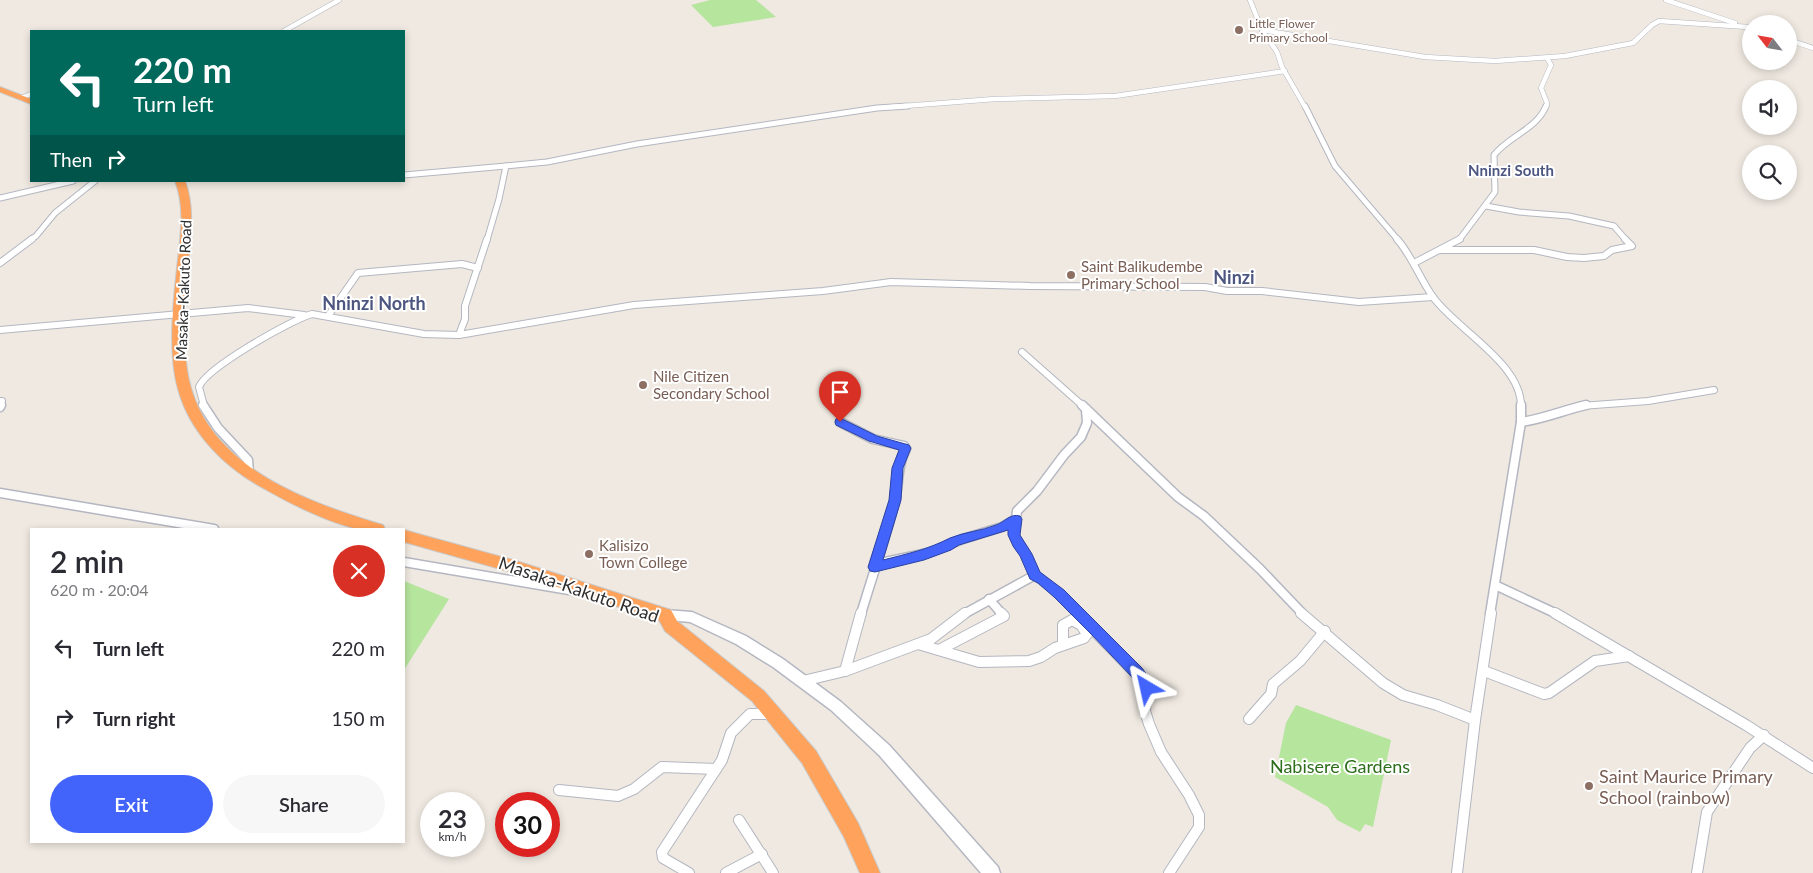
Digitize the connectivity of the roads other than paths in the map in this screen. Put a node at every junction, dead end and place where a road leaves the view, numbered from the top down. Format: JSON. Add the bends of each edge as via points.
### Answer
{"nodes":[{"id":1,"x":339,"y":0,"type":"edge"},
{"id":2,"x":1250,"y":0,"type":"edge"},
{"id":3,"x":1666,"y":0,"type":"edge"},
{"id":4,"x":1742,"y":25,"type":"edge"},
{"id":5,"x":1742,"y":27,"type":"edge"},
{"id":6,"x":286,"y":30,"type":"edge"},
{"id":7,"x":1262,"y":30,"type":"junction"},
{"id":8,"x":1798,"y":43,"type":"edge"},
{"id":9,"x":1813,"y":48,"type":"edge"},
{"id":10,"x":1547,"y":58,"type":"junction"},
{"id":11,"x":1285,"y":72,"type":"junction"},
{"id":12,"x":0,"y":89,"type":"edge"},
{"id":13,"x":30,"y":94,"type":"edge"},
{"id":14,"x":21,"y":98,"type":"junction"},
{"id":15,"x":30,"y":102,"type":"edge"},
{"id":16,"x":506,"y":166,"type":"junction"},
{"id":17,"x":405,"y":175,"type":"edge"},
{"id":18,"x":69,"y":182,"type":"edge"},
{"id":19,"x":94,"y":182,"type":"edge"},
{"id":20,"x":180,"y":182,"type":"edge"},
{"id":21,"x":0,"y":198,"type":"edge"},
{"id":22,"x":1486,"y":206,"type":"junction"},
{"id":23,"x":1440,"y":250,"type":"junction"},
{"id":24,"x":0,"y":262,"type":"edge"},
{"id":25,"x":1414,"y":263,"type":"junction"},
{"id":26,"x":478,"y":268,"type":"junction"},
{"id":27,"x":1433,"y":297,"type":"junction"},
{"id":28,"x":180,"y":313,"type":"junction"},
{"id":29,"x":306,"y":315,"type":"junction"},
{"id":30,"x":328,"y":316,"type":"junction"},
{"id":31,"x":4,"y":330,"type":"edge"},
{"id":32,"x":0,"y":334,"type":"edge"},
{"id":33,"x":460,"y":335,"type":"junction"},
{"id":34,"x":1022,"y":352,"type":"dead end"},
{"id":35,"x":1714,"y":390,"type":"dead end"},
{"id":36,"x":0,"y":401,"type":"edge"},
{"id":37,"x":0,"y":407,"type":"edge"},
{"id":38,"x":1086,"y":408,"type":"junction"},
{"id":39,"x":840,"y":422,"type":"dead end"},
{"id":40,"x":1521,"y":422,"type":"junction"},
{"id":41,"x":249,"y":473,"type":"junction"},
{"id":42,"x":0,"y":493,"type":"edge"},
{"id":43,"x":1016,"y":519,"type":"junction"},
{"id":44,"x":208,"y":528,"type":"edge"},
{"id":45,"x":375,"y":528,"type":"edge"},
{"id":46,"x":405,"y":536,"type":"edge"},
{"id":47,"x":405,"y":562,"type":"edge"},
{"id":48,"x":875,"y":567,"type":"junction"},
{"id":49,"x":1035,"y":575,"type":"junction"},
{"id":50,"x":1495,"y":585,"type":"junction"},
{"id":51,"x":606,"y":596,"type":"junction"},
{"id":52,"x":989,"y":599,"type":"junction"},
{"id":53,"x":665,"y":615,"type":"junction"},
{"id":54,"x":1325,"y":631,"type":"junction"},
{"id":55,"x":918,"y":644,"type":"junction"},
{"id":56,"x":1063,"y":645,"type":"dead end"},
{"id":57,"x":939,"y":650,"type":"junction"},
{"id":58,"x":1630,"y":656,"type":"junction"},
{"id":59,"x":844,"y":671,"type":"junction"},
{"id":60,"x":1484,"y":671,"type":"junction"},
{"id":61,"x":803,"y":681,"type":"junction"},
{"id":62,"x":774,"y":714,"type":"junction"},
{"id":63,"x":1249,"y":719,"type":"dead end"},
{"id":64,"x":1475,"y":720,"type":"junction"},
{"id":65,"x":1764,"y":735,"type":"junction"},
{"id":66,"x":1813,"y":768,"type":"edge"},
{"id":67,"x":716,"y":769,"type":"junction"},
{"id":68,"x":559,"y":790,"type":"dead end"},
{"id":69,"x":739,"y":820,"type":"dead end"},
{"id":70,"x":762,"y":854,"type":"junction"},
{"id":71,"x":689,"y":873,"type":"edge"},
{"id":72,"x":726,"y":873,"type":"edge"},
{"id":73,"x":773,"y":873,"type":"edge"},
{"id":74,"x":870,"y":873,"type":"edge"},
{"id":75,"x":992,"y":873,"type":"edge"},
{"id":76,"x":1169,"y":873,"type":"edge"},
{"id":77,"x":1457,"y":873,"type":"edge"},
{"id":78,"x":1697,"y":873,"type":"edge"}],
"edges":[{"from":1,"to":6,"type":"street"},
{"from":2,"to":7,"type":"street"},
{"from":3,"to":4,"type":"street"},
{"from":5,"to":10,"type":"street","via":[[1659,21],[1634,43]]},
{"from":7,"to":10,"type":"street","via":[[1448,59],[1510,61]]},
{"from":7,"to":11,"type":"street","via":[[1277,52]]},
{"from":8,"to":9,"type":"street"},
{"from":10,"to":22,"type":"street","via":[[1551,65],[1540,91],[1546,107],[1538,122],[1505,142],[1494,155],[1496,188]]},
{"from":11,"to":16,"type":"street","via":[[1115,96],[995,99],[878,108]]},
{"from":11,"to":25,"type":"street","via":[[1335,166]]},
{"from":12,"to":14,"type":"highway"},
{"from":13,"to":14,"type":"street"},
{"from":14,"to":15,"type":"highway"},
{"from":16,"to":17,"type":"street"},
{"from":16,"to":26,"type":"street"},
{"from":18,"to":21,"type":"street"},
{"from":19,"to":24,"type":"street","via":[[55,213],[36,236]]},
{"from":20,"to":28,"type":"highway","name":"Masaka-Kakuto Road","via":[[186,216]]},
{"from":22,"to":23,"type":"street","via":[[1465,235]]},
{"from":22,"to":23,"type":"street","via":[[1569,216],[1614,226],[1632,246],[1612,250],[1596,258],[1575,258],[1534,250]]},
{"from":23,"to":25,"type":"street"},
{"from":25,"to":27,"type":"street"},
{"from":26,"to":30,"type":"street","via":[[462,264],[358,273]]},
{"from":26,"to":33,"type":"street","via":[[464,306],[465,319]]},
{"from":27,"to":33,"type":"street","via":[[1373,303],[1205,287],[891,282],[823,292],[634,306]]},
{"from":27,"to":40,"type":"street","via":[[1512,376],[1521,399]]},
{"from":28,"to":29,"type":"street","via":[[248,308]]},
{"from":28,"to":31,"type":"street"},
{"from":28,"to":41,"type":"highway","name":"Masaka-Kakuto Road","via":[[182,374],[192,409],[207,434]]},
{"from":29,"to":30,"type":"street"},
{"from":29,"to":41,"type":"street","via":[[207,376],[199,386],[204,406],[224,436],[248,460]]},
{"from":30,"to":33,"type":"street","via":[[424,334]]},
{"from":31,"to":32,"type":"street"},
{"from":34,"to":38,"type":"street"},
{"from":35,"to":40,"type":"street","via":[[1648,401],[1580,405],[1537,420]]},
{"from":36,"to":37,"type":"street"},
{"from":38,"to":43,"type":"street","via":[[1087,423],[1081,437],[1037,491],[1016,511]]},
{"from":38,"to":54,"type":"street","via":[[1178,497],[1204,516],[1260,568],[1299,611]]},
{"from":39,"to":48,"type":"street","via":[[873,438],[905,448],[898,468],[895,500]]},
{"from":40,"to":50,"type":"street"},
{"from":41,"to":45,"type":"highway","name":"Masaka-Kakuto Road","via":[[300,502]]},
{"from":42,"to":44,"type":"street"},
{"from":43,"to":48,"type":"street","via":[[1002,528],[947,547]]},
{"from":43,"to":49,"type":"street","via":[[1014,535]]},
{"from":46,"to":51,"type":"highway","name":"Masaka-Kakuto Road"},
{"from":47,"to":51,"type":"street"},
{"from":48,"to":59,"type":"street"},
{"from":49,"to":52,"type":"street"},
{"from":49,"to":76,"type":"street","via":[[1059,594],[1147,685],[1145,711],[1149,724],[1161,752],[1199,814],[1199,827]]},
{"from":50,"to":58,"type":"street","via":[[1573,623]]},
{"from":50,"to":60,"type":"street"},
{"from":51,"to":53,"type":"highway","name":"Masaka-Kakuto Road"},
{"from":52,"to":55,"type":"street","via":[[970,609],[936,636]]},
{"from":52,"to":57,"type":"street","via":[[1004,616]]},
{"from":53,"to":61,"type":"street","via":[[692,617],[741,640]]},
{"from":53,"to":62,"type":"highway","name":"Masaka-Kakuto Road","via":[[671,626],[758,696]]},
{"from":54,"to":63,"type":"street","via":[[1273,684],[1271,694]]},
{"from":54,"to":64,"type":"street","via":[[1392,690]]},
{"from":55,"to":57,"type":"street"},
{"from":55,"to":59,"type":"street"},
{"from":56,"to":57,"type":"street","via":[[1029,661],[979,662]]},
{"from":58,"to":60,"type":"street","via":[[1595,660],[1544,694]]},
{"from":58,"to":65,"type":"street"},
{"from":59,"to":61,"type":"street"},
{"from":60,"to":64,"type":"street"},
{"from":61,"to":75,"type":"street","via":[[884,750]]},
{"from":62,"to":67,"type":"street","via":[[754,713],[745,718],[731,733]]},
{"from":62,"to":74,"type":"highway","name":"Masaka-Kakuto Road","via":[[809,757],[851,830]]},
{"from":64,"to":77,"type":"street"},
{"from":65,"to":66,"type":"street"},
{"from":65,"to":78,"type":"street","via":[[1750,748],[1707,812]]},
{"from":67,"to":68,"type":"street","via":[[662,767],[634,789],[618,796]]},
{"from":67,"to":71,"type":"street","via":[[662,852],[664,858]]},
{"from":69,"to":70,"type":"street"},
{"from":70,"to":72,"type":"street"},
{"from":70,"to":73,"type":"street"}]}
